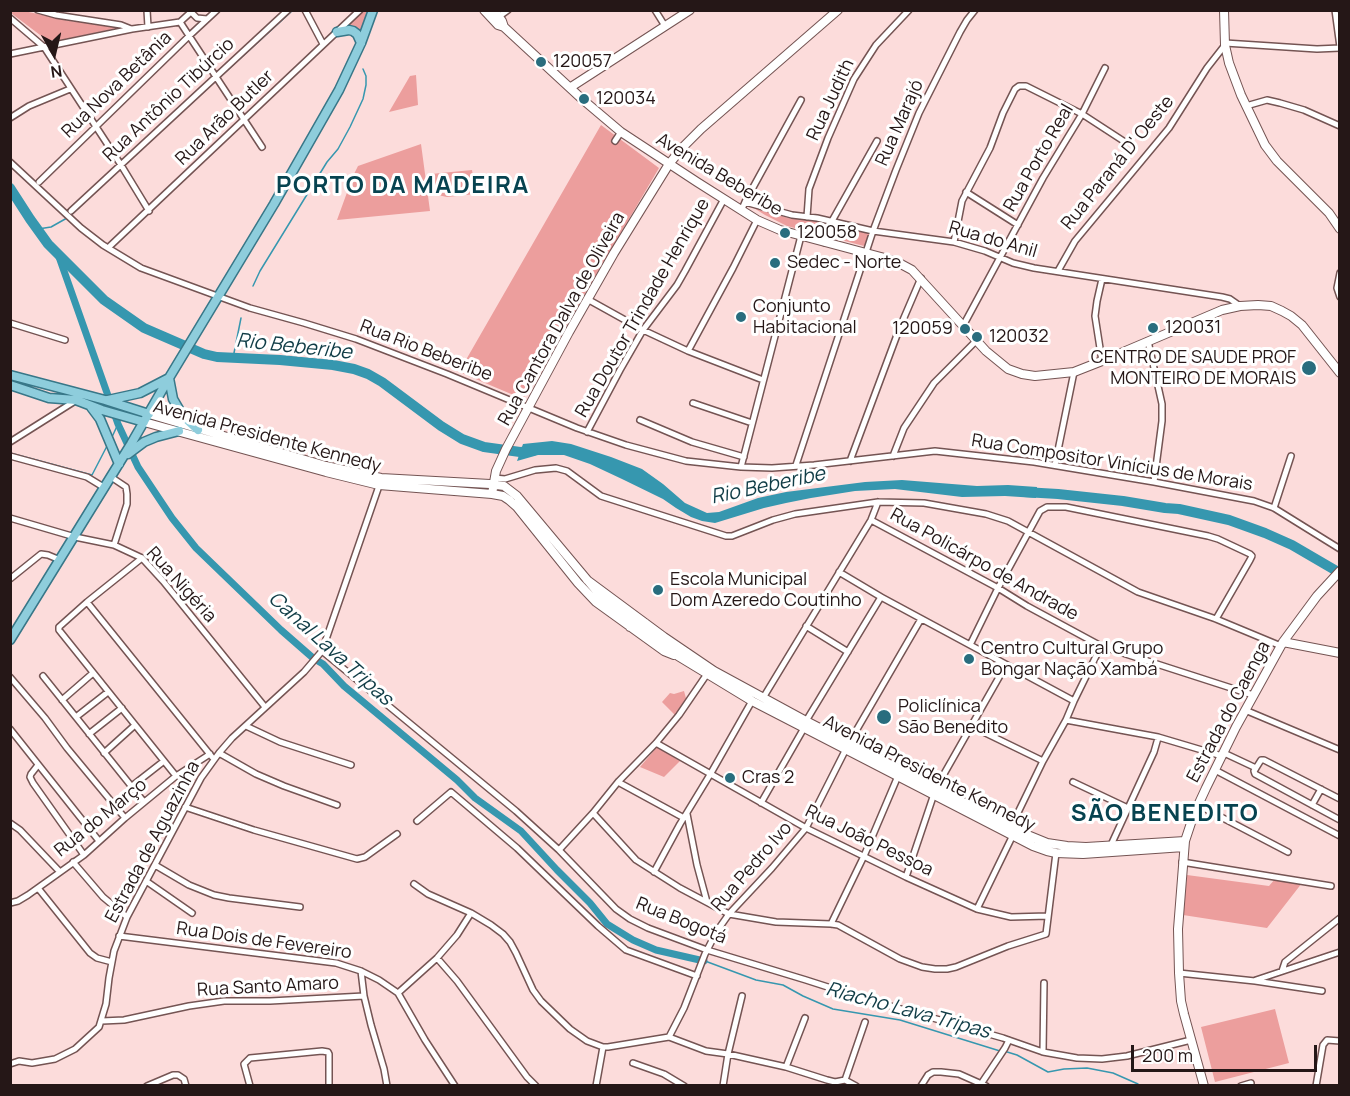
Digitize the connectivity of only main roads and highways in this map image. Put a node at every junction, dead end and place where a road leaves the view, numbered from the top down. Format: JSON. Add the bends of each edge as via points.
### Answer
{"nodes":[{"id":1,"x":373,"y":10,"type":"edge"},
{"id":2,"x":484,"y":10,"type":"edge"},
{"id":3,"x":690,"y":10,"type":"edge"},
{"id":4,"x":838,"y":10,"type":"edge"},
{"id":5,"x":1224,"y":10,"type":"edge"},
{"id":6,"x":496,"y":16,"type":"edge"},
{"id":7,"x":337,"y":32,"type":"road end"},
{"id":8,"x":361,"y":44,"type":"junction"},
{"id":9,"x":571,"y":87,"type":"junction"},
{"id":10,"x":669,"y":164,"type":"junction"},
{"id":11,"x":1340,"y":229,"type":"edge"},
{"id":12,"x":1340,"y":373,"type":"edge"},
{"id":13,"x":10,"y":375,"type":"edge"},
{"id":14,"x":169,"y":378,"type":"junction"},
{"id":15,"x":10,"y":384,"type":"edge"},
{"id":16,"x":76,"y":396,"type":"junction"},
{"id":17,"x":119,"y":402,"type":"junction"},
{"id":18,"x":89,"y":404,"type":"junction"},
{"id":19,"x":146,"y":418,"type":"junction"},
{"id":20,"x":198,"y":429,"type":"junction"},
{"id":21,"x":179,"y":431,"type":"junction"},
{"id":22,"x":132,"y":447,"type":"junction"},
{"id":23,"x":121,"y":460,"type":"junction"},
{"id":24,"x":494,"y":481,"type":"junction"},
{"id":25,"x":380,"y":482,"type":"junction"},
{"id":26,"x":492,"y":494,"type":"junction"},
{"id":27,"x":1340,"y":571,"type":"edge"},
{"id":28,"x":10,"y":640,"type":"edge"},
{"id":29,"x":1282,"y":644,"type":"junction"},
{"id":30,"x":1340,"y":653,"type":"edge"},
{"id":31,"x":805,"y":725,"type":"junction"},
{"id":32,"x":848,"y":747,"type":"junction"},
{"id":33,"x":935,"y":791,"type":"junction"},
{"id":34,"x":1012,"y":831,"type":"junction"},
{"id":35,"x":1185,"y":844,"type":"junction"},
{"id":36,"x":1204,"y":1086,"type":"edge"}],
"edges":[{"from":1,"to":8,"type":"main road"},
{"from":2,"to":6,"type":"main road","name":"Avenida Beberibe"},
{"from":3,"to":9,"type":"main road"},
{"from":4,"to":10,"type":"main road","name":"Rua Cantora Dalva de Oliveira","via":[[701,129]]},
{"from":5,"to":11,"type":"main road","via":[[1231,70],[1259,135],[1270,153]]},
{"from":6,"to":9,"type":"main road","name":"Avenida Beberibe","via":[[498,25]]},
{"from":7,"to":8,"type":"main road","via":[[353,31]]},
{"from":8,"to":14,"type":"main road","via":[[299,161]]},
{"from":9,"to":10,"type":"main road","name":"Avenida Beberibe","via":[[621,132]]},
{"from":10,"to":12,"type":"main road","name":"Avenida Beberibe","via":[[780,230],[912,270],[999,362],[1022,374],[1074,372],[1214,313],[1240,306],[1270,306],[1291,316]]},
{"from":10,"to":24,"type":"main road","name":"Rua Cantora Dalva de Oliveira","via":[[569,332],[506,449]]},
{"from":13,"to":16,"type":"main road","name":"Avenida Presidente Kennedy","via":[[29,385]]},
{"from":14,"to":17,"type":"main road"},
{"from":14,"to":19,"type":"main road"},
{"from":14,"to":20,"type":"main road","via":[[173,399]]},
{"from":15,"to":16,"type":"main road","name":"Avenida Presidente Kennedy","via":[[49,398]]},
{"from":16,"to":17,"type":"main road","name":"Avenida Presidente Kennedy"},
{"from":16,"to":18,"type":"main road","name":"Avenida Presidente Kennedy"},
{"from":17,"to":19,"type":"main road","name":"Avenida Presidente Kennedy"},
{"from":18,"to":19,"type":"main road","name":"Avenida Presidente Kennedy","via":[[124,416]]},
{"from":18,"to":23,"type":"main road"},
{"from":19,"to":20,"type":"main road","name":"Avenida Presidente Kennedy"},
{"from":19,"to":21,"type":"main road","name":"Avenida Presidente Kennedy"},
{"from":19,"to":22,"type":"main road"},
{"from":20,"to":25,"type":"main road","name":"Avenida Presidente Kennedy"},
{"from":21,"to":22,"type":"main road"},
{"from":21,"to":25,"type":"main road","name":"Avenida Presidente Kennedy","via":[[326,472]]},
{"from":22,"to":23,"type":"main road"},
{"from":23,"to":28,"type":"main road"},
{"from":24,"to":25,"type":"main road","name":"Avenida Presidente Kennedy"},
{"from":24,"to":26,"type":"main road","name":"Rua Cantora Dalva de Oliveira"},
{"from":24,"to":31,"type":"main road","name":"Avenida Presidente Kennedy","via":[[517,496],[587,580],[714,671]]},
{"from":25,"to":26,"type":"main road","name":"Avenida Presidente Kennedy"},
{"from":26,"to":31,"type":"main road","name":"Avenida Presidente Kennedy","via":[[503,496],[517,507],[596,602],[637,633],[752,700]]},
{"from":27,"to":29,"type":"main road","name":"Estrada do Caenga"},
{"from":29,"to":30,"type":"main road"},
{"from":29,"to":35,"type":"main road","name":"Estrada do Caenga","via":[[1198,805]]},
{"from":31,"to":32,"type":"main road","name":"Avenida Presidente Kennedy"},
{"from":32,"to":33,"type":"main road","name":"Avenida Presidente Kennedy"},
{"from":32,"to":33,"type":"main road","name":"Avenida Presidente Kennedy","via":[[898,776]]},
{"from":33,"to":34,"type":"main road","name":"Avenida Presidente Kennedy"},
{"from":34,"to":35,"type":"main road","name":"Avenida Presidente Kennedy","via":[[1067,846]]},
{"from":34,"to":35,"type":"main road","name":"Avenida Presidente Kennedy","via":[[1033,846],[1056,853]]},
{"from":35,"to":36,"type":"main road","name":"Estrada do Caenga","via":[[1178,929],[1181,1001]]}]}
